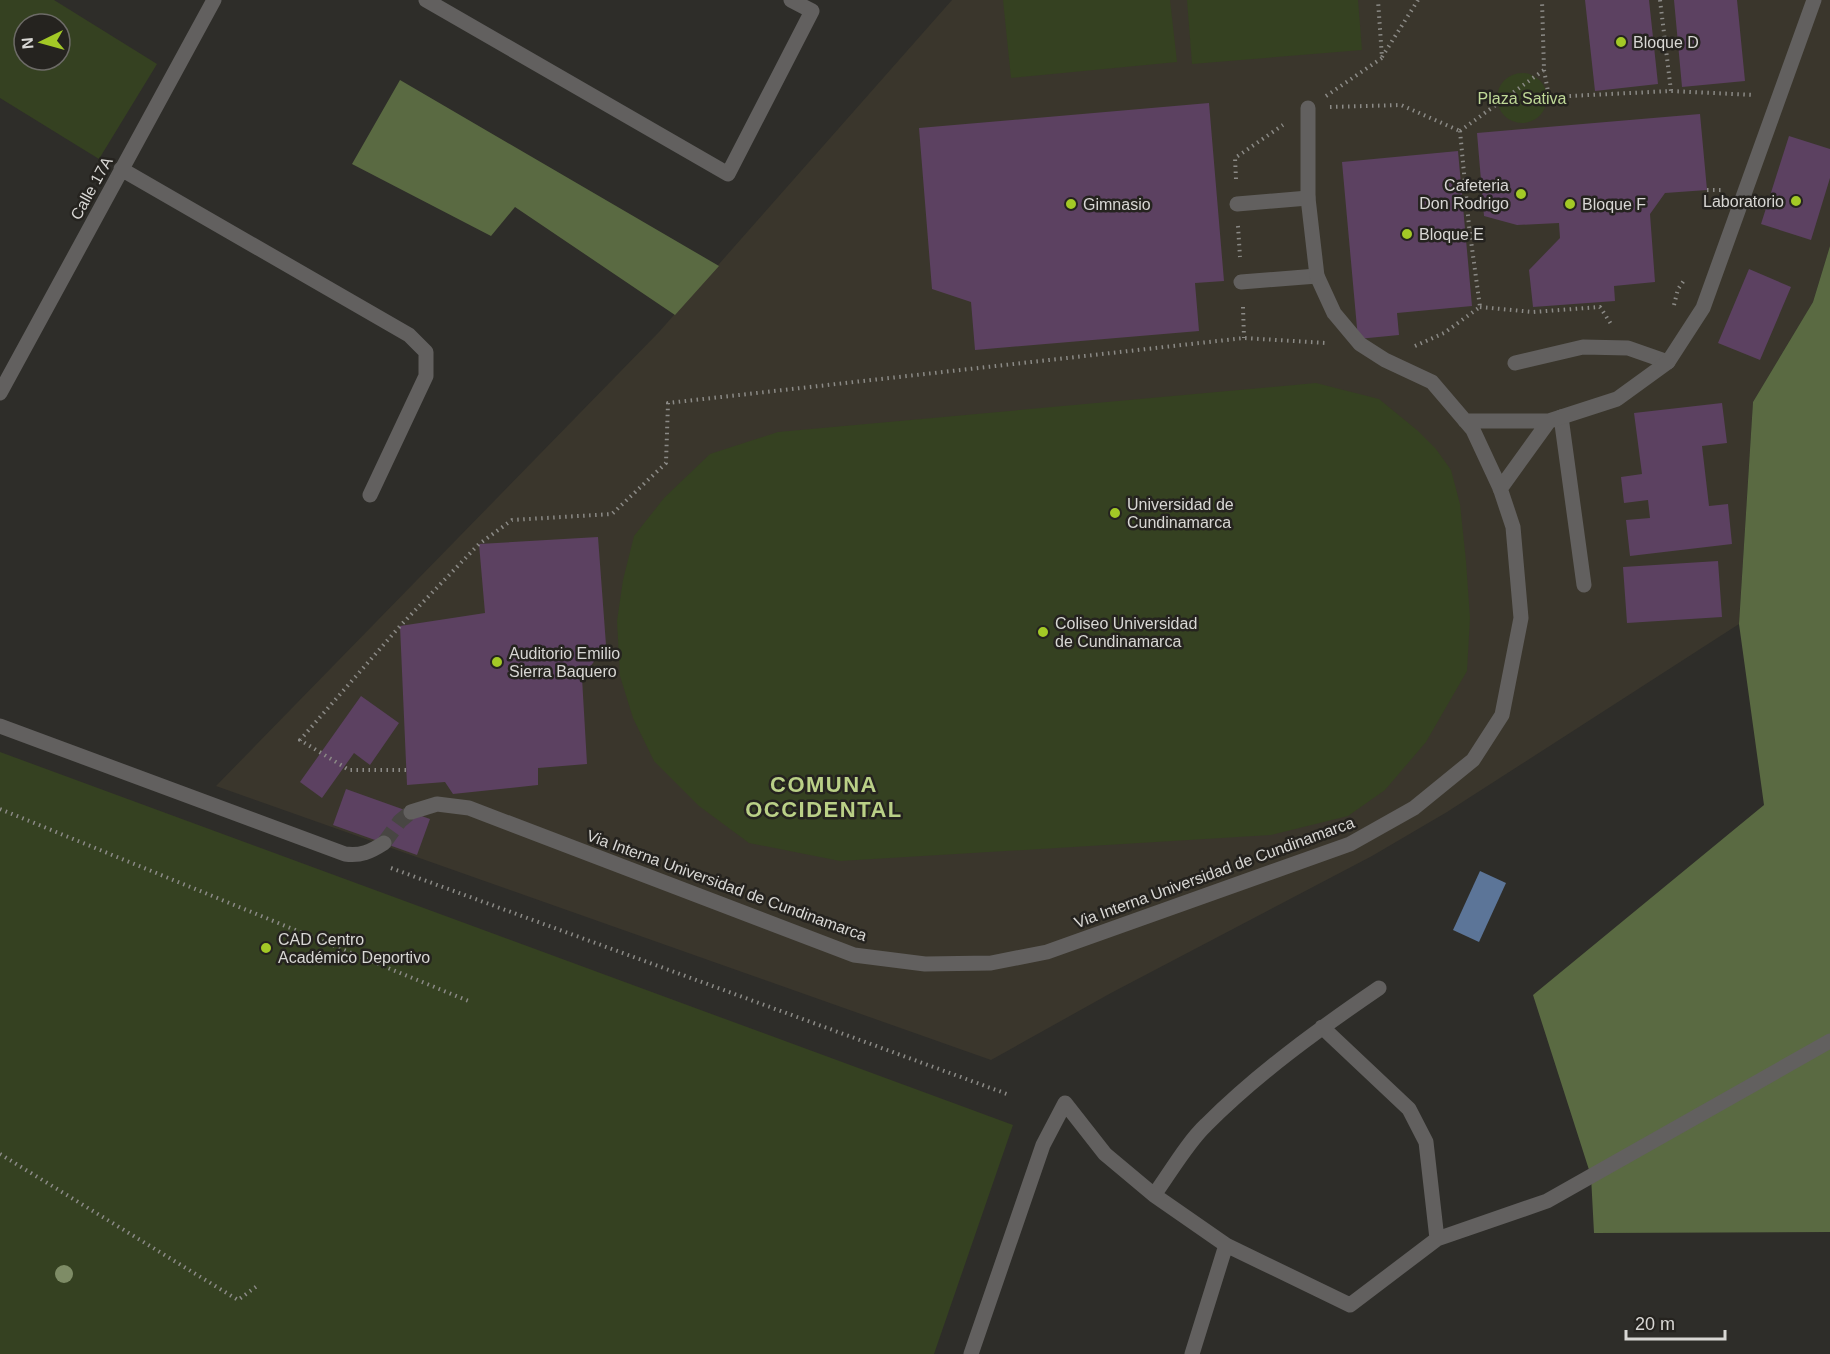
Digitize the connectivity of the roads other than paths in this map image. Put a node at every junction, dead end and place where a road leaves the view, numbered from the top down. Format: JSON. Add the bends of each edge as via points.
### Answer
{"nodes":[{"id":1,"x":214,"y":0,"type":"edge"},
{"id":2,"x":426,"y":0,"type":"edge"},
{"id":3,"x":792,"y":0,"type":"edge"},
{"id":4,"x":1814,"y":0,"type":"edge"},
{"id":5,"x":1308,"y":108,"type":"road end"},
{"id":6,"x":121,"y":169,"type":"junction"},
{"id":7,"x":1308,"y":198,"type":"junction"},
{"id":8,"x":1237,"y":204,"type":"road end"},
{"id":9,"x":1317,"y":276,"type":"junction"},
{"id":10,"x":1241,"y":282,"type":"road end"},
{"id":11,"x":1668,"y":362,"type":"junction"},
{"id":12,"x":1515,"y":363,"type":"dead end"},
{"id":13,"x":0,"y":393,"type":"edge"},
{"id":14,"x":1555,"y":419,"type":"junction"},
{"id":15,"x":1465,"y":421,"type":"junction"},
{"id":16,"x":1500,"y":489,"type":"junction"},
{"id":17,"x":370,"y":495,"type":"dead end"},
{"id":18,"x":1584,"y":585,"type":"dead end"},
{"id":19,"x":0,"y":726,"type":"edge"},
{"id":20,"x":411,"y":812,"type":"tunnel mouth"},
{"id":21,"x":384,"y":843,"type":"tunnel mouth"},
{"id":22,"x":1379,"y":988,"type":"dead end"},
{"id":23,"x":1322,"y":1027,"type":"junction"},
{"id":24,"x":1830,"y":1041,"type":"edge"},
{"id":25,"x":1154,"y":1195,"type":"junction"},
{"id":26,"x":1437,"y":1239,"type":"junction"},
{"id":27,"x":1226,"y":1245,"type":"junction"},
{"id":28,"x":971,"y":1354,"type":"edge"},
{"id":29,"x":1192,"y":1354,"type":"edge"}],
"edges":[{"from":1,"to":6,"type":"street","name":"Calle 17A"},
{"from":2,"to":3,"type":"street","via":[[728,174],[812,11]]},
{"from":4,"to":11,"type":"street","via":[[1703,308]]},
{"from":5,"to":7,"type":"street","name":"Via Interna Universidad de Cundinamarca"},
{"from":6,"to":13,"type":"street","name":"Calle 17A"},
{"from":6,"to":17,"type":"street","via":[[409,335],[426,352],[426,376]]},
{"from":7,"to":8,"type":"street"},
{"from":7,"to":9,"type":"street","name":"Via Interna Universidad de Cundinamarca"},
{"from":9,"to":10,"type":"street"},
{"from":9,"to":15,"type":"street","name":"Via Interna Universidad de Cundinamarca","via":[[1334,313],[1363,346],[1432,382]]},
{"from":11,"to":12,"type":"street","via":[[1628,348],[1583,347]]},
{"from":11,"to":14,"type":"street","via":[[1617,399]]},
{"from":14,"to":15,"type":"street"},
{"from":14,"to":16,"type":"street"},
{"from":14,"to":18,"type":"street"},
{"from":15,"to":16,"type":"street","name":"Via Interna Universidad de Cundinamarca"},
{"from":16,"to":20,"type":"street","name":"Via Interna Universidad de Cundinamarca","via":[[1513,527],[1521,618],[1502,715],[1473,760],[1414,808],[1350,844],[1047,952],[991,963],[936,964],[854,955],[470,808],[437,804]]},
{"from":19,"to":21,"type":"street","via":[[345,854],[358,855]]},
{"from":22,"to":23,"type":"street"},
{"from":23,"to":25,"type":"street","via":[[1204,1126]]},
{"from":23,"to":26,"type":"street","via":[[1409,1109],[1426,1142]]},
{"from":24,"to":26,"type":"street","via":[[1546,1201]]},
{"from":25,"to":27,"type":"street"},
{"from":25,"to":28,"type":"street","via":[[1104,1154],[1065,1102],[1043,1145]]},
{"from":26,"to":27,"type":"street","via":[[1350,1305]]},
{"from":27,"to":29,"type":"street"}]}
